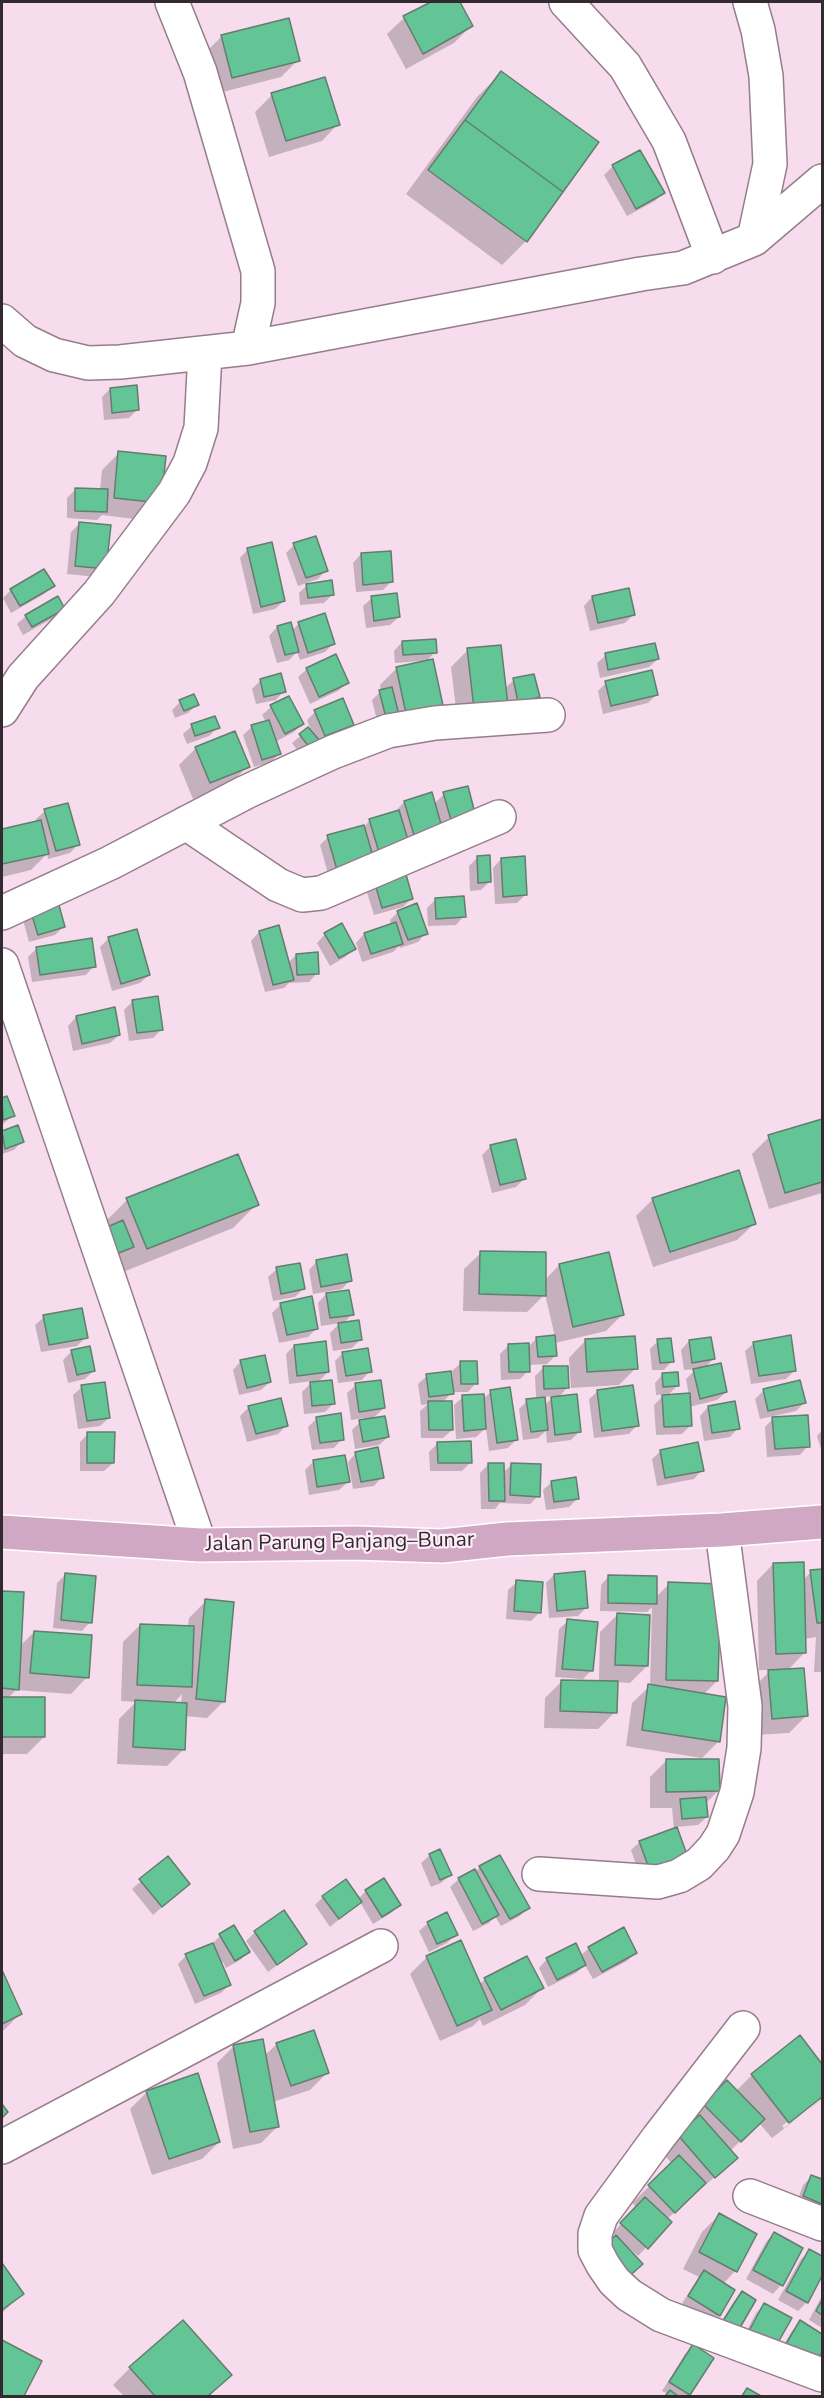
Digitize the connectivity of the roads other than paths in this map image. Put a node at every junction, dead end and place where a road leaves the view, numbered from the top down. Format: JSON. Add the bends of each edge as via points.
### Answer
{"nodes":[{"id":1,"x":172,"y":2,"type":"edge"},
{"id":2,"x":566,"y":2,"type":"edge"},
{"id":3,"x":750,"y":2,"type":"edge"},
{"id":4,"x":822,"y":181,"type":"edge"},
{"id":5,"x":754,"y":239,"type":"junction"},
{"id":6,"x":713,"y":257,"type":"junction"},
{"id":7,"x":2,"y":321,"type":"edge"},
{"id":8,"x":248,"y":348,"type":"junction"},
{"id":9,"x":205,"y":353,"type":"junction"},
{"id":10,"x":2,"y":710,"type":"edge"},
{"id":11,"x":548,"y":716,"type":"dead end"},
{"id":12,"x":499,"y":817,"type":"dead end"},
{"id":13,"x":186,"y":823,"type":"junction"},
{"id":14,"x":2,"y":913,"type":"edge"},
{"id":15,"x":2,"y":965,"type":"edge"},
{"id":16,"x":822,"y":1522,"type":"edge"},
{"id":17,"x":722,"y":1530,"type":"junction"},
{"id":18,"x":2,"y":1532,"type":"edge"},
{"id":19,"x":200,"y":1545,"type":"junction"},
{"id":20,"x":539,"y":1874,"type":"dead end"},
{"id":21,"x":381,"y":1946,"type":"dead end"},
{"id":22,"x":743,"y":2028,"type":"dead end"},
{"id":23,"x":2,"y":2147,"type":"edge"},
{"id":24,"x":750,"y":2196,"type":"dead end"},
{"id":25,"x":822,"y":2224,"type":"edge"},
{"id":26,"x":822,"y":2375,"type":"edge"}],
"edges":[{"from":1,"to":8,"type":"street","via":[[200,72],[258,271],[258,303]]},
{"from":2,"to":6,"type":"street","via":[[625,66],[669,141]]},
{"from":3,"to":5,"type":"street","via":[[766,76],[770,164]]},
{"from":4,"to":5,"type":"street"},
{"from":5,"to":6,"type":"street"},
{"from":6,"to":8,"type":"street","via":[[683,268]]},
{"from":7,"to":9,"type":"street","via":[[25,340],[54,355],[88,363]]},
{"from":8,"to":9,"type":"street"},
{"from":9,"to":10,"type":"street","via":[[201,428],[190,463],[174,493],[99,593],[23,677]]},
{"from":11,"to":13,"type":"street","via":[[435,723],[388,731],[322,757]]},
{"from":12,"to":13,"type":"street","via":[[321,893],[302,895],[278,885]]},
{"from":13,"to":14,"type":"street"},
{"from":15,"to":19,"type":"street"},
{"from":16,"to":17,"type":"main road","name":"Jalan Parung Panjang–Bunar"},
{"from":17,"to":19,"type":"main road","name":"Jalan Parung Panjang–Bunar","via":[[507,1539],[442,1546]]},
{"from":17,"to":20,"type":"street","via":[[746,1706],[737,1792],[723,1834],[699,1864],[658,1882]]},
{"from":18,"to":19,"type":"main road","name":"Jalan Parung Panjang–Bunar"},
{"from":21,"to":23,"type":"street"},
{"from":22,"to":26,"type":"street","via":[[602,2217],[595,2234],[595,2250],[614,2281],[661,2315]]},
{"from":24,"to":25,"type":"street"}]}
